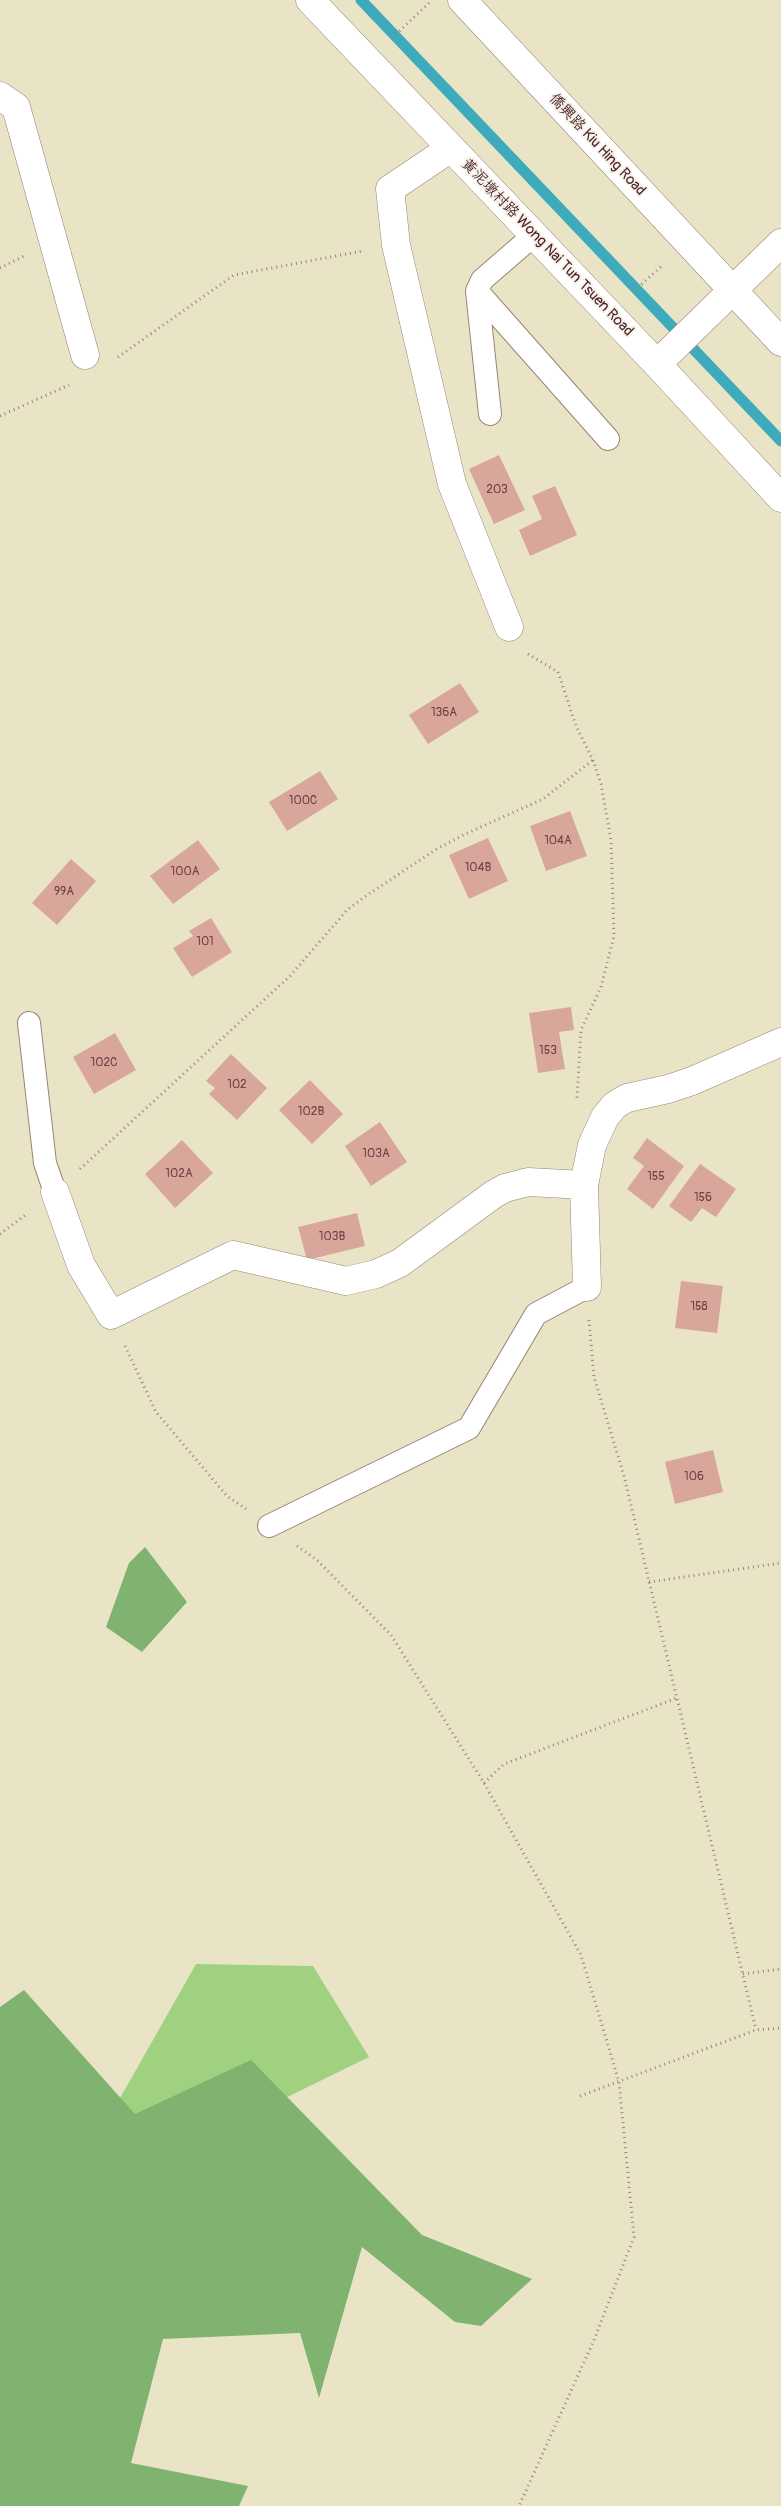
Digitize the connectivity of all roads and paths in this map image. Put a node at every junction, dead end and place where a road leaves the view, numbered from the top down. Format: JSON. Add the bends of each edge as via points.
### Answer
{"nodes":[{"id":1,"x":310,"y":0,"type":"edge"},
{"id":2,"x":432,"y":0,"type":"edge"},
{"id":3,"x":462,"y":0,"type":"edge"},
{"id":4,"x":385,"y":44,"type":"dead end"},
{"id":5,"x":0,"y":96,"type":"edge"},
{"id":6,"x":451,"y":148,"type":"junction"},
{"id":7,"x":534,"y":235,"type":"junction"},
{"id":8,"x":781,"y":243,"type":"edge"},
{"id":9,"x":396,"y":245,"type":"junction"},
{"id":10,"x":670,"y":258,"type":"dead end"},
{"id":11,"x":477,"y":291,"type":"junction"},
{"id":12,"x":731,"y":291,"type":"junction"},
{"id":13,"x":629,"y":296,"type":"dead end"},
{"id":14,"x":781,"y":342,"type":"edge"},
{"id":15,"x":85,"y":355,"type":"dead end"},
{"id":16,"x":116,"y":358,"type":"dead end"},
{"id":17,"x":657,"y":364,"type":"junction"},
{"id":18,"x":75,"y":382,"type":"dead end"},
{"id":19,"x":490,"y":414,"type":"dead end"},
{"id":20,"x":0,"y":416,"type":"edge"},
{"id":21,"x":608,"y":439,"type":"dead end"},
{"id":22,"x":781,"y":498,"type":"edge"},
{"id":23,"x":509,"y":627,"type":"joint"},
{"id":24,"x":593,"y":760,"type":"junction"},
{"id":25,"x":29,"y":1023,"type":"dead end"},
{"id":26,"x":781,"y":1042,"type":"edge"},
{"id":27,"x":577,"y":1106,"type":"dead end"},
{"id":28,"x":584,"y":1185,"type":"junction"},
{"id":29,"x":56,"y":1192,"type":"junction"},
{"id":30,"x":0,"y":1234,"type":"edge"},
{"id":31,"x":587,"y":1287,"type":"junction"},
{"id":32,"x":111,"y":1315,"type":"junction"},
{"id":33,"x":270,"y":1526,"type":"junction"},
{"id":34,"x":781,"y":1563,"type":"edge"},
{"id":35,"x":649,"y":1582,"type":"junction"},
{"id":36,"x":677,"y":1698,"type":"junction"},
{"id":37,"x":484,"y":1783,"type":"junction"},
{"id":38,"x":781,"y":1969,"type":"edge"},
{"id":39,"x":742,"y":1974,"type":"junction"},
{"id":40,"x":781,"y":2028,"type":"edge"},
{"id":41,"x":756,"y":2030,"type":"junction"},
{"id":42,"x":619,"y":2082,"type":"junction"},
{"id":43,"x":580,"y":2096,"type":"dead end"},
{"id":44,"x":519,"y":2506,"type":"edge"}],
"edges":[{"from":1,"to":6,"type":"street","name":"黃泥墩村路 Wong Nai Tun Tsuen Road"},
{"from":2,"to":4,"type":"path"},
{"from":3,"to":12,"type":"street","name":"僑興路 Kiu Hing Road"},
{"from":5,"to":15,"type":"street","via":[[16,107]]},
{"from":6,"to":7,"type":"street","name":"黃泥墩村路 Wong Nai Tun Tsuen Road"},
{"from":6,"to":9,"type":"street","via":[[390,189]]},
{"from":7,"to":11,"type":"lane","via":[[482,280]]},
{"from":7,"to":17,"type":"street","name":"黃泥墩村路 Wong Nai Tun Tsuen Road"},
{"from":8,"to":12,"type":"street"},
{"from":9,"to":16,"type":"path","via":[[234,275]]},
{"from":9,"to":23,"type":"street","via":[[452,484]]},
{"from":10,"to":13,"type":"path"},
{"from":11,"to":19,"type":"lane"},
{"from":11,"to":21,"type":"lane"},
{"from":12,"to":14,"type":"street","name":"僑興路 Kiu Hing Road"},
{"from":12,"to":17,"type":"street"},
{"from":17,"to":22,"type":"street","name":"黃泥墩村路 Wong Nai Tun Tsuen Road"},
{"from":18,"to":20,"type":"path"},
{"from":23,"to":24,"type":"path","via":[[526,652],[558,672],[576,726]]},
{"from":24,"to":27,"type":"path","via":[[610,828],[614,926],[606,971],[580,1036]]},
{"from":24,"to":29,"type":"path","via":[[543,799],[435,850],[347,910],[290,976]]},
{"from":25,"to":29,"type":"lane","via":[[45,1163]]},
{"from":26,"to":28,"type":"street","via":[[692,1081],[639,1094],[615,1105],[605,1117],[592,1145]]},
{"from":28,"to":31,"type":"street"},
{"from":28,"to":32,"type":"street","via":[[528,1182],[505,1188],[400,1263],[376,1274],[346,1281],[233,1255]]},
{"from":29,"to":30,"type":"path"},
{"from":29,"to":32,"type":"street","via":[[81,1265]]},
{"from":31,"to":33,"type":"lane","via":[[536,1314],[469,1428]]},
{"from":31,"to":35,"type":"path","via":[[594,1377],[624,1476]]},
{"from":32,"to":33,"type":"path","via":[[156,1412],[227,1496]]},
{"from":33,"to":37,"type":"path","via":[[317,1560],[390,1635]]},
{"from":34,"to":35,"type":"path"},
{"from":35,"to":36,"type":"path"},
{"from":36,"to":37,"type":"path","via":[[504,1764]]},
{"from":36,"to":39,"type":"path"},
{"from":37,"to":42,"type":"path","via":[[581,1955]]},
{"from":38,"to":39,"type":"path"},
{"from":39,"to":41,"type":"path"},
{"from":40,"to":41,"type":"path"},
{"from":41,"to":42,"type":"path"},
{"from":42,"to":43,"type":"path"},
{"from":42,"to":44,"type":"path","via":[[634,2237],[594,2340]]}]}
